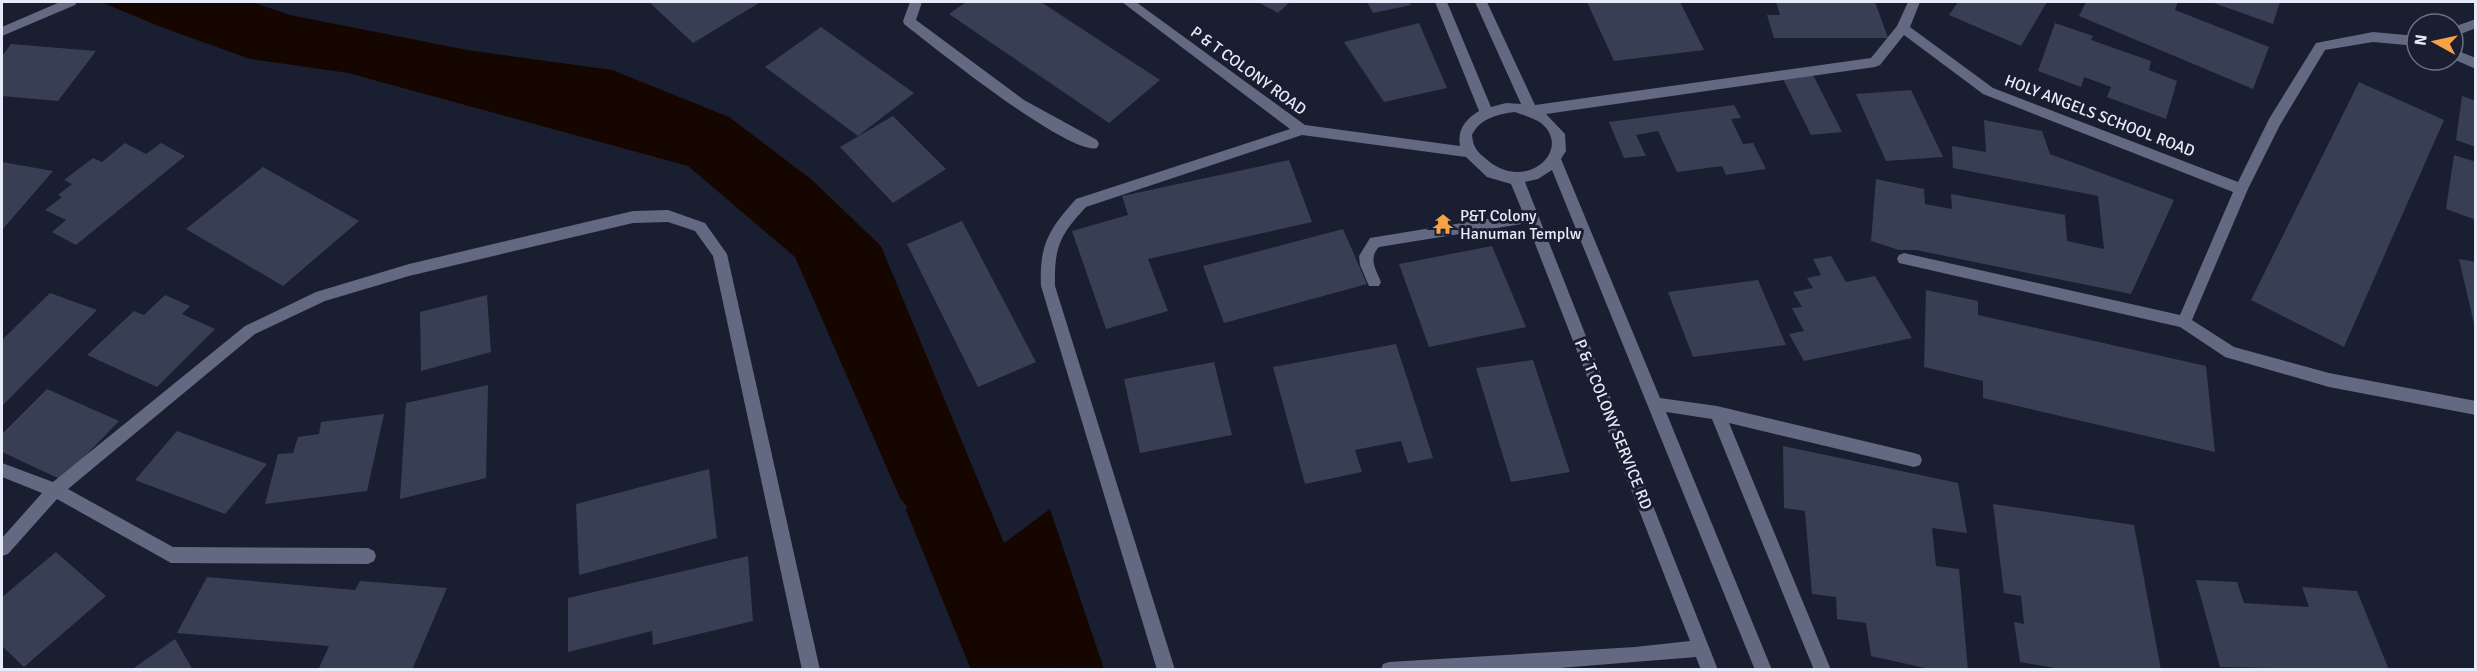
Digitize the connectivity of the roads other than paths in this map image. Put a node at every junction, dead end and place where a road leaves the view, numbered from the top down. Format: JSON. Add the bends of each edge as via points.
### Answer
{"nodes":[{"id":1,"x":71,"y":2,"type":"edge"},
{"id":2,"x":916,"y":2,"type":"edge"},
{"id":3,"x":1128,"y":2,"type":"edge"},
{"id":4,"x":1441,"y":2,"type":"edge"},
{"id":5,"x":1481,"y":2,"type":"edge"},
{"id":6,"x":1914,"y":2,"type":"edge"},
{"id":7,"x":1903,"y":28,"type":"junction"},
{"id":8,"x":2,"y":32,"type":"edge"},
{"id":9,"x":2405,"y":40,"type":"edge"},
{"id":10,"x":1486,"y":111,"type":"junction"},
{"id":11,"x":1531,"y":111,"type":"junction"},
{"id":12,"x":1302,"y":130,"type":"junction"},
{"id":13,"x":1092,"y":144,"type":"dead end"},
{"id":14,"x":1469,"y":152,"type":"junction"},
{"id":15,"x":1555,"y":161,"type":"junction"},
{"id":16,"x":1516,"y":178,"type":"junction"},
{"id":17,"x":2241,"y":189,"type":"junction"},
{"id":18,"x":1531,"y":217,"type":"junction"},
{"id":19,"x":1904,"y":259,"type":"dead end"},
{"id":20,"x":1374,"y":282,"type":"dead end"},
{"id":21,"x":2184,"y":322,"type":"junction"},
{"id":22,"x":1655,"y":404,"type":"junction"},
{"id":23,"x":2475,"y":408,"type":"edge"},
{"id":24,"x":1717,"y":413,"type":"junction"},
{"id":25,"x":1914,"y":460,"type":"dead end"},
{"id":26,"x":2,"y":470,"type":"edge"},
{"id":27,"x":55,"y":490,"type":"junction"},
{"id":28,"x":2,"y":549,"type":"edge"},
{"id":29,"x":368,"y":556,"type":"dead end"},
{"id":30,"x":1702,"y":648,"type":"junction"},
{"id":31,"x":1569,"y":663,"type":"edge"},
{"id":32,"x":811,"y":669,"type":"edge"},
{"id":33,"x":1166,"y":669,"type":"edge"},
{"id":34,"x":1389,"y":669,"type":"edge"},
{"id":35,"x":1710,"y":669,"type":"edge"},
{"id":36,"x":1764,"y":669,"type":"edge"},
{"id":37,"x":1823,"y":669,"type":"edge"}],
"edges":[{"from":1,"to":8,"type":"street"},
{"from":2,"to":13,"type":"street","via":[[909,21],[997,89],[1060,130]]},
{"from":3,"to":12,"type":"street","name":"P & T COLONY ROAD"},
{"from":4,"to":10,"type":"street"},
{"from":5,"to":11,"type":"street"},
{"from":6,"to":7,"type":"street"},
{"from":7,"to":11,"type":"street","via":[[1875,62]]},
{"from":7,"to":17,"type":"street","name":"HOLY ANGELS SCHOOL ROAD","via":[[1988,91]]},
{"from":9,"to":17,"type":"street","via":[[2373,37],[2320,46],[2274,123]]},
{"from":10,"to":11,"type":"street","via":[[1508,107]]},
{"from":10,"to":14,"type":"street","via":[[1468,129]]},
{"from":11,"to":15,"type":"street","via":[[1553,128],[1559,139]]},
{"from":12,"to":14,"type":"street","name":"P & T COLONY ROAD"},
{"from":12,"to":33,"type":"street","via":[[1081,203],[1058,229],[1046,254],[1048,285]]},
{"from":14,"to":16,"type":"street","via":[[1490,171]]},
{"from":15,"to":16,"type":"street","via":[[1535,176]]},
{"from":15,"to":22,"type":"street"},
{"from":16,"to":18,"type":"street","name":"P & T COLONY SERVICE RD"},
{"from":17,"to":21,"type":"street"},
{"from":18,"to":20,"type":"street","via":[[1376,242],[1366,249],[1364,258]]},
{"from":18,"to":30,"type":"street","name":"P & T COLONY SERVICE RD"},
{"from":19,"to":21,"type":"street"},
{"from":21,"to":23,"type":"street","via":[[2230,352],[2329,380]]},
{"from":22,"to":24,"type":"street"},
{"from":22,"to":36,"type":"street"},
{"from":24,"to":25,"type":"street"},
{"from":24,"to":37,"type":"street"},
{"from":26,"to":27,"type":"street"},
{"from":27,"to":28,"type":"street"},
{"from":27,"to":29,"type":"street","via":[[171,555]]},
{"from":27,"to":32,"type":"street","via":[[250,330],[321,296],[409,270],[633,217],[668,216],[700,227],[720,254]]},
{"from":30,"to":31,"type":"street"},
{"from":30,"to":35,"type":"street","name":"P & T COLONY SERVICE RD"},
{"from":31,"to":34,"type":"street"}]}
